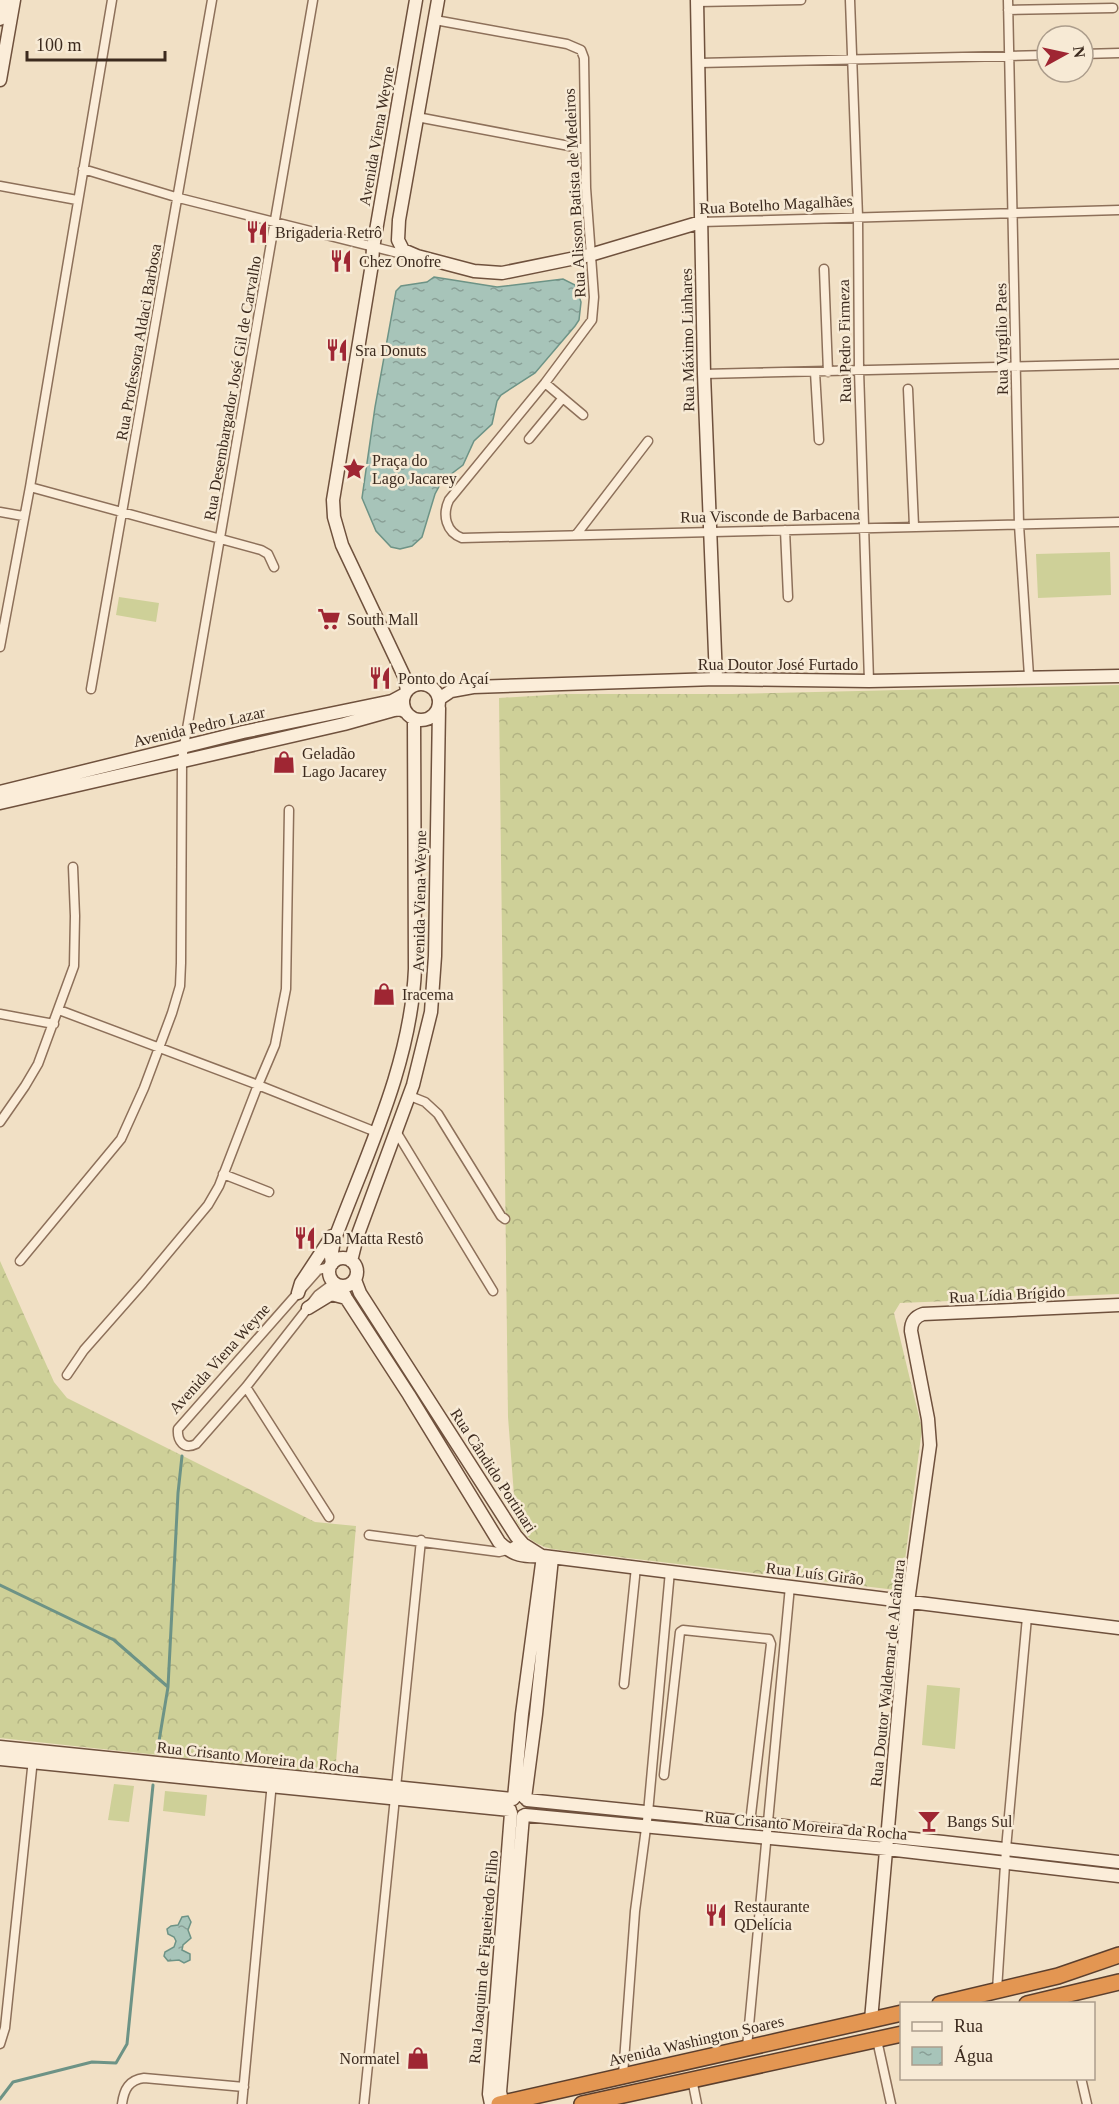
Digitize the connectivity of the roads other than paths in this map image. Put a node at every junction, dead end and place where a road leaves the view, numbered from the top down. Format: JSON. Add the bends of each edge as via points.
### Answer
{"nodes":[{"id":1,"x":14,"y":0,"type":"edge"},
{"id":2,"x":112,"y":0,"type":"edge"},
{"id":3,"x":212,"y":0,"type":"edge"},
{"id":4,"x":313,"y":0,"type":"edge"},
{"id":5,"x":416,"y":0,"type":"edge"},
{"id":6,"x":438,"y":0,"type":"edge"},
{"id":7,"x":801,"y":0,"type":"edge"},
{"id":8,"x":850,"y":0,"type":"edge"},
{"id":9,"x":1008,"y":0,"type":"edge"},
{"id":10,"x":697,"y":1,"type":"edge"},
{"id":11,"x":1113,"y":8,"type":"dead end"},
{"id":12,"x":1008,"y":10,"type":"junction"},
{"id":13,"x":4,"y":11,"type":"edge"},
{"id":14,"x":435,"y":20,"type":"junction"},
{"id":15,"x":1119,"y":53,"type":"edge"},
{"id":16,"x":1095,"y":54,"type":"edge"},
{"id":17,"x":1035,"y":55,"type":"edge"},
{"id":18,"x":1010,"y":56,"type":"junction"},
{"id":19,"x":852,"y":60,"type":"junction"},
{"id":20,"x":699,"y":63,"type":"junction"},
{"id":21,"x":0,"y":80,"type":"edge"},
{"id":22,"x":417,"y":117,"type":"junction"},
{"id":23,"x":585,"y":148,"type":"junction"},
{"id":24,"x":83,"y":169,"type":"junction"},
{"id":25,"x":0,"y":186,"type":"edge"},
{"id":26,"x":179,"y":198,"type":"junction"},
{"id":27,"x":77,"y":200,"type":"junction"},
{"id":28,"x":1119,"y":210,"type":"edge"},
{"id":29,"x":1013,"y":214,"type":"junction"},
{"id":30,"x":858,"y":217,"type":"junction"},
{"id":31,"x":276,"y":222,"type":"junction"},
{"id":32,"x":701,"y":222,"type":"junction"},
{"id":33,"x":373,"y":248,"type":"junction"},
{"id":34,"x":590,"y":255,"type":"junction"},
{"id":35,"x":417,"y":256,"type":"junction"},
{"id":36,"x":824,"y":268,"type":"dead end"},
{"id":37,"x":1119,"y":364,"type":"edge"},
{"id":38,"x":1016,"y":366,"type":"junction"},
{"id":39,"x":859,"y":370,"type":"junction"},
{"id":40,"x":815,"y":372,"type":"junction"},
{"id":41,"x":828,"y":372,"type":"junction"},
{"id":42,"x":704,"y":374,"type":"junction"},
{"id":43,"x":545,"y":383,"type":"junction"},
{"id":44,"x":908,"y":389,"type":"dead end"},
{"id":45,"x":562,"y":399,"type":"junction"},
{"id":46,"x":583,"y":415,"type":"dead end"},
{"id":47,"x":529,"y":439,"type":"dead end"},
{"id":48,"x":819,"y":440,"type":"dead end"},
{"id":49,"x":648,"y":441,"type":"dead end"},
{"id":50,"x":30,"y":487,"type":"junction"},
{"id":51,"x":446,"y":506,"type":"joint"},
{"id":52,"x":123,"y":511,"type":"junction"},
{"id":53,"x":0,"y":512,"type":"edge"},
{"id":54,"x":23,"y":516,"type":"junction"},
{"id":55,"x":1119,"y":522,"type":"edge"},
{"id":56,"x":1019,"y":525,"type":"junction"},
{"id":57,"x":914,"y":526,"type":"junction"},
{"id":58,"x":864,"y":528,"type":"junction"},
{"id":59,"x":785,"y":530,"type":"junction"},
{"id":60,"x":709,"y":531,"type":"junction"},
{"id":61,"x":576,"y":535,"type":"junction"},
{"id":62,"x":221,"y":539,"type":"junction"},
{"id":63,"x":274,"y":567,"type":"dead end"},
{"id":64,"x":788,"y":597,"type":"dead end"},
{"id":65,"x":0,"y":647,"type":"edge"},
{"id":66,"x":1029,"y":676,"type":"junction"},
{"id":67,"x":1119,"y":676,"type":"edge"},
{"id":68,"x":716,"y":679,"type":"junction"},
{"id":69,"x":869,"y":681,"type":"junction"},
{"id":70,"x":91,"y":689,"type":"dead end"},
{"id":71,"x":406,"y":692,"type":"junction"},
{"id":72,"x":439,"y":703,"type":"junction"},
{"id":73,"x":410,"y":715,"type":"junction"},
{"id":74,"x":278,"y":725,"type":"junction"},
{"id":75,"x":281,"y":738,"type":"junction"},
{"id":76,"x":184,"y":746,"type":"junction"},
{"id":77,"x":182,"y":760,"type":"junction"},
{"id":78,"x":103,"y":773,"type":"junction"},
{"id":79,"x":0,"y":792,"type":"edge"},
{"id":80,"x":0,"y":803,"type":"edge"},
{"id":81,"x":289,"y":810,"type":"dead end"},
{"id":82,"x":73,"y":867,"type":"dead end"},
{"id":83,"x":59,"y":1011,"type":"junction"},
{"id":84,"x":0,"y":1014,"type":"edge"},
{"id":85,"x":54,"y":1024,"type":"junction"},
{"id":86,"x":158,"y":1047,"type":"junction"},
{"id":87,"x":402,"y":1051,"type":"junction"},
{"id":88,"x":422,"y":1053,"type":"junction"},
{"id":89,"x":395,"y":1078,"type":"junction"},
{"id":90,"x":258,"y":1084,"type":"junction"},
{"id":91,"x":411,"y":1090,"type":"junction"},
{"id":92,"x":0,"y":1122,"type":"edge"},
{"id":93,"x":376,"y":1132,"type":"junction"},
{"id":94,"x":397,"y":1133,"type":"junction"},
{"id":95,"x":223,"y":1174,"type":"junction"},
{"id":96,"x":268,"y":1192,"type":"dead end"},
{"id":97,"x":504,"y":1220,"type":"dead end"},
{"id":98,"x":339,"y":1228,"type":"junction"},
{"id":99,"x":20,"y":1261,"type":"dead end"},
{"id":100,"x":351,"y":1261,"type":"junction"},
{"id":101,"x":331,"y":1265,"type":"junction"},
{"id":102,"x":355,"y":1280,"type":"junction"},
{"id":103,"x":337,"y":1284,"type":"junction"},
{"id":104,"x":493,"y":1291,"type":"dead end"},
{"id":105,"x":298,"y":1293,"type":"junction"},
{"id":106,"x":346,"y":1298,"type":"junction"},
{"id":107,"x":1118,"y":1305,"type":"edge"},
{"id":108,"x":308,"y":1308,"type":"junction"},
{"id":109,"x":911,"y":1331,"type":"joint"},
{"id":110,"x":67,"y":1375,"type":"dead end"},
{"id":111,"x":246,"y":1387,"type":"junction"},
{"id":112,"x":420,"y":1388,"type":"junction"},
{"id":113,"x":409,"y":1395,"type":"junction"},
{"id":114,"x":329,"y":1517,"type":"dead end"},
{"id":115,"x":369,"y":1535,"type":"dead end"},
{"id":116,"x":421,"y":1540,"type":"junction"},
{"id":117,"x":521,"y":1542,"type":"junction"},
{"id":118,"x":507,"y":1550,"type":"junction"},
{"id":119,"x":548,"y":1557,"type":"junction"},
{"id":120,"x":636,"y":1567,"type":"junction"},
{"id":121,"x":670,"y":1571,"type":"junction"},
{"id":122,"x":790,"y":1587,"type":"junction"},
{"id":123,"x":908,"y":1602,"type":"junction"},
{"id":124,"x":1027,"y":1617,"type":"junction"},
{"id":125,"x":1119,"y":1628,"type":"edge"},
{"id":126,"x":624,"y":1684,"type":"dead end"},
{"id":127,"x":0,"y":1747,"type":"edge"},
{"id":128,"x":33,"y":1756,"type":"junction"},
{"id":129,"x":0,"y":1759,"type":"edge"},
{"id":130,"x":664,"y":1775,"type":"dead end"},
{"id":131,"x":272,"y":1781,"type":"junction"},
{"id":132,"x":396,"y":1787,"type":"junction"},
{"id":133,"x":394,"y":1800,"type":"junction"},
{"id":134,"x":519,"y":1806,"type":"junction"},
{"id":135,"x":648,"y":1813,"type":"junction"},
{"id":136,"x":750,"y":1823,"type":"junction"},
{"id":137,"x":646,"y":1827,"type":"junction"},
{"id":138,"x":767,"y":1831,"type":"junction"},
{"id":139,"x":888,"y":1843,"type":"junction"},
{"id":140,"x":1006,"y":1855,"type":"junction"},
{"id":141,"x":1119,"y":1862,"type":"edge"},
{"id":142,"x":1119,"y":1876,"type":"edge"},
{"id":143,"x":1119,"y":1955,"type":"edge"},
{"id":144,"x":1119,"y":1982,"type":"edge"},
{"id":145,"x":997,"y":1990,"type":"junction"},
{"id":146,"x":1064,"y":1999,"type":"edge"},
{"id":147,"x":948,"y":2002,"type":"edge"},
{"id":148,"x":1042,"y":2002,"type":"edge"},
{"id":149,"x":900,"y":2013,"type":"edge"},
{"id":150,"x":870,"y":2020,"type":"junction"},
{"id":151,"x":900,"y":2034,"type":"edge"},
{"id":152,"x":877,"y":2040,"type":"junction"},
{"id":153,"x":0,"y":2044,"type":"edge"},
{"id":154,"x":747,"y":2047,"type":"junction"},
{"id":155,"x":623,"y":2075,"type":"junction"},
{"id":156,"x":692,"y":2079,"type":"junction"},
{"id":157,"x":1081,"y":2080,"type":"edge"},
{"id":158,"x":244,"y":2087,"type":"junction"},
{"id":159,"x":122,"y":2104,"type":"edge"},
{"id":160,"x":242,"y":2104,"type":"edge"},
{"id":161,"x":364,"y":2104,"type":"edge"},
{"id":162,"x":499,"y":2104,"type":"edge"},
{"id":163,"x":582,"y":2104,"type":"edge"},
{"id":164,"x":697,"y":2104,"type":"edge"},
{"id":165,"x":891,"y":2104,"type":"edge"},
{"id":166,"x":1087,"y":2104,"type":"edge"}],
"edges":[{"from":1,"to":13,"type":"street"},
{"from":2,"to":24,"type":"street"},
{"from":3,"to":26,"type":"street","name":"Rua Professora Aldaci Barbosa"},
{"from":4,"to":31,"type":"street","name":"Rua Desembargador José Gil de Carvalho"},
{"from":5,"to":33,"type":"street","name":"Avenida Viena Weyne"},
{"from":6,"to":14,"type":"street"},
{"from":7,"to":10,"type":"street"},
{"from":8,"to":19,"type":"street","name":"Rua Pedro Firmeza"},
{"from":9,"to":12,"type":"street","name":"Rua Virgílio Paes"},
{"from":10,"to":20,"type":"street","name":"Rua Máximo Linhares"},
{"from":11,"to":12,"type":"street"},
{"from":12,"to":18,"type":"street","name":"Rua Virgílio Paes"},
{"from":13,"to":21,"type":"street"},
{"from":14,"to":22,"type":"street"},
{"from":14,"to":23,"type":"street","name":"Rua Alisson Batista de Medeiros","via":[[567,44],[581,50]]},
{"from":15,"to":16,"type":"street"},
{"from":17,"to":18,"type":"street"},
{"from":18,"to":19,"type":"street"},
{"from":18,"to":29,"type":"street","name":"Rua Virgílio Paes"},
{"from":19,"to":20,"type":"street"},
{"from":19,"to":30,"type":"street","name":"Rua Pedro Firmeza"},
{"from":20,"to":32,"type":"street","name":"Rua Máximo Linhares"},
{"from":22,"to":23,"type":"street"},
{"from":22,"to":35,"type":"street","via":[[398,240],[403,250]]},
{"from":23,"to":34,"type":"street","name":"Rua Alisson Batista de Medeiros"},
{"from":24,"to":26,"type":"street","name":"Rua Botelho Magalhães"},
{"from":24,"to":27,"type":"street"},
{"from":25,"to":27,"type":"street"},
{"from":26,"to":31,"type":"street","name":"Rua Botelho Magalhães"},
{"from":26,"to":52,"type":"street","name":"Rua Professora Aldaci Barbosa"},
{"from":27,"to":50,"type":"street"},
{"from":28,"to":29,"type":"street","name":"Rua Botelho Magalhães"},
{"from":29,"to":30,"type":"street","name":"Rua Botelho Magalhães"},
{"from":29,"to":38,"type":"street","name":"Rua Virgílio Paes"},
{"from":30,"to":32,"type":"street","name":"Rua Botelho Magalhães"},
{"from":30,"to":39,"type":"street","name":"Rua Pedro Firmeza"},
{"from":31,"to":33,"type":"street","name":"Rua Botelho Magalhães"},
{"from":31,"to":62,"type":"street","name":"Rua Desembargador José Gil de Carvalho"},
{"from":32,"to":34,"type":"street","name":"Rua Botelho Magalhães"},
{"from":32,"to":42,"type":"street","name":"Rua Máximo Linhares"},
{"from":33,"to":35,"type":"street","name":"Rua Botelho Magalhães"},
{"from":33,"to":71,"type":"street","name":"Avenida Viena Weyne","via":[[333,510],[342,545],[407,684]]},
{"from":34,"to":35,"type":"street","name":"Rua Botelho Magalhães","via":[[502,273],[474,271]]},
{"from":34,"to":43,"type":"street","name":"Rua Alisson Batista de Medeiros","via":[[592,320]]},
{"from":36,"to":41,"type":"street"},
{"from":37,"to":38,"type":"street"},
{"from":38,"to":39,"type":"street"},
{"from":38,"to":56,"type":"street","name":"Rua Virgílio Paes"},
{"from":39,"to":41,"type":"street"},
{"from":39,"to":58,"type":"street","name":"Rua Pedro Firmeza"},
{"from":40,"to":41,"type":"street"},
{"from":40,"to":42,"type":"street"},
{"from":40,"to":48,"type":"street"},
{"from":42,"to":60,"type":"street","name":"Rua Máximo Linhares"},
{"from":43,"to":45,"type":"street"},
{"from":43,"to":51,"type":"street","name":"Rua Alisson Batista de Medeiros"},
{"from":44,"to":57,"type":"street"},
{"from":45,"to":46,"type":"street"},
{"from":45,"to":47,"type":"street"},
{"from":49,"to":61,"type":"street"},
{"from":50,"to":52,"type":"street"},
{"from":50,"to":54,"type":"street"},
{"from":51,"to":61,"type":"street","name":"Rua Visconde de Barbacena","via":[[449,528],[462,538]]},
{"from":52,"to":62,"type":"street"},
{"from":52,"to":70,"type":"street","name":"Rua Professora Aldaci Barbosa"},
{"from":53,"to":54,"type":"street"},
{"from":54,"to":65,"type":"street"},
{"from":55,"to":56,"type":"street","name":"Rua Visconde de Barbacena"},
{"from":56,"to":57,"type":"street","name":"Rua Visconde de Barbacena"},
{"from":56,"to":66,"type":"street","name":"Rua Virgílio Paes"},
{"from":57,"to":58,"type":"street","name":"Rua Visconde de Barbacena"},
{"from":58,"to":59,"type":"street","name":"Rua Visconde de Barbacena"},
{"from":58,"to":69,"type":"street","name":"Rua Pedro Firmeza"},
{"from":59,"to":60,"type":"street","name":"Rua Visconde de Barbacena"},
{"from":59,"to":64,"type":"street"},
{"from":60,"to":61,"type":"street","name":"Rua Visconde de Barbacena"},
{"from":60,"to":68,"type":"street","name":"Rua Máximo Linhares"},
{"from":62,"to":63,"type":"street","via":[[261,550],[268,554]]},
{"from":62,"to":76,"type":"street","name":"Rua Desembargador José Gil de Carvalho"},
{"from":66,"to":67,"type":"street","name":"Rua Doutor José Furtado"},
{"from":66,"to":69,"type":"street","name":"Rua Doutor José Furtado"},
{"from":68,"to":69,"type":"street","name":"Rua Doutor José Furtado"},
{"from":68,"to":72,"type":"street","name":"Rua Doutor José Furtado","via":[[473,687],[451,691]]},
{"from":71,"to":72,"type":"street","via":[[416,684],[426,684],[435,690]]},
{"from":71,"to":73,"type":"street","via":[[403,702]]},
{"from":71,"to":74,"type":"street","name":"Avenida Pedro Lazar","via":[[392,701]]},
{"from":72,"to":73,"type":"street","via":[[429,719]]},
{"from":72,"to":88,"type":"street","name":"Avenida Viena Weyne","via":[[434,989]]},
{"from":73,"to":75,"type":"street","name":"Avenida Pedro Lazar","via":[[394,710]]},
{"from":73,"to":87,"type":"street","name":"Avenida Viena Weyne","via":[[415,969],[412,1009]]},
{"from":74,"to":75,"type":"street"},
{"from":74,"to":76,"type":"street","name":"Avenida Pedro Lazar"},
{"from":75,"to":77,"type":"street","name":"Avenida Pedro Lazar"},
{"from":76,"to":77,"type":"street","name":"Rua Desembargador José Gil de Carvalho"},
{"from":76,"to":78,"type":"street","name":"Avenida Pedro Lazar"},
{"from":77,"to":78,"type":"street","name":"Avenida Pedro Lazar"},
{"from":77,"to":86,"type":"street","name":"Rua Desembargador José Gil de Carvalho","via":[[180,986]]},
{"from":78,"to":79,"type":"street","name":"Avenida Pedro Lazar"},
{"from":78,"to":80,"type":"street","name":"Avenida Pedro Lazar"},
{"from":81,"to":90,"type":"street","via":[[286,988],[275,1045]]},
{"from":82,"to":83,"type":"street","via":[[74,966]]},
{"from":83,"to":85,"type":"street"},
{"from":83,"to":86,"type":"street"},
{"from":84,"to":85,"type":"street"},
{"from":85,"to":92,"type":"street","via":[[26,1086]]},
{"from":86,"to":90,"type":"street"},
{"from":86,"to":99,"type":"street","name":"Rua Desembargador José Gil de Carvalho","via":[[121,1138]]},
{"from":87,"to":88,"type":"street","via":[[410,1057]]},
{"from":87,"to":89,"type":"street","name":"Avenida Viena Weyne"},
{"from":88,"to":91,"type":"street","name":"Avenida Viena Weyne"},
{"from":89,"to":91,"type":"street","via":[[406,1078]]},
{"from":89,"to":93,"type":"street","name":"Avenida Viena Weyne"},
{"from":90,"to":93,"type":"street"},
{"from":90,"to":95,"type":"street"},
{"from":91,"to":94,"type":"street","name":"Avenida Viena Weyne"},
{"from":91,"to":97,"type":"street","via":[[438,1114]]},
{"from":93,"to":98,"type":"street","name":"Avenida Viena Weyne"},
{"from":94,"to":100,"type":"street","name":"Avenida Viena Weyne"},
{"from":94,"to":104,"type":"street"},
{"from":95,"to":96,"type":"street"},
{"from":95,"to":110,"type":"street","via":[[208,1204]]},
{"from":98,"to":101,"type":"street","name":"Avenida Viena Weyne"},
{"from":98,"to":105,"type":"street"},
{"from":100,"to":101,"type":"street","via":[[341,1258]]},
{"from":100,"to":102,"type":"street","via":[[357,1269]]},
{"from":101,"to":103,"type":"street","via":[[329,1274]]},
{"from":101,"to":105,"type":"street","name":"Avenida Viena Weyne","via":[[318,1270]]},
{"from":102,"to":103,"type":"street","via":[[346,1286]]},
{"from":102,"to":112,"type":"street","name":"Rua Cândido Portinari"},
{"from":103,"to":106,"type":"street","name":"Rua Cândido Portinari"},
{"from":103,"to":108,"type":"street","name":"Avenida Viena Weyne","via":[[323,1291]]},
{"from":105,"to":111,"type":"street","name":"Avenida Viena Weyne","via":[[178,1429],[182,1444],[196,1444]]},
{"from":106,"to":108,"type":"street","via":[[332,1294]]},
{"from":106,"to":113,"type":"street","name":"Rua Cândido Portinari"},
{"from":107,"to":109,"type":"street","name":"Rua Lídia Brígido","via":[[923,1314],[914,1320]]},
{"from":108,"to":111,"type":"street","name":"Avenida Viena Weyne"},
{"from":109,"to":123,"type":"street","name":"Rua Doutor Waldemar de Alcântara","via":[[930,1445]]},
{"from":111,"to":114,"type":"street"},
{"from":112,"to":113,"type":"street"},
{"from":112,"to":117,"type":"street","name":"Rua Cândido Portinari"},
{"from":113,"to":118,"type":"street","name":"Rua Cândido Portinari"},
{"from":115,"to":116,"type":"street"},
{"from":116,"to":118,"type":"street"},
{"from":116,"to":132,"type":"street"},
{"from":117,"to":118,"type":"street"},
{"from":117,"to":119,"type":"street","name":"Rua Cândido Portinari"},
{"from":118,"to":119,"type":"street","name":"Rua Cândido Portinari","via":[[521,1557]]},
{"from":119,"to":120,"type":"street","name":"Rua Luís Girão"},
{"from":119,"to":134,"type":"street","name":"Rua Joaquim de Figueiredo Filho","via":[[522,1714]]},
{"from":120,"to":121,"type":"street","name":"Rua Luís Girão"},
{"from":120,"to":126,"type":"street"},
{"from":121,"to":122,"type":"street","name":"Rua Luís Girão"},
{"from":121,"to":135,"type":"street"},
{"from":122,"to":123,"type":"street","name":"Rua Luís Girão"},
{"from":122,"to":138,"type":"street"},
{"from":123,"to":124,"type":"street","name":"Rua Luís Girão"},
{"from":123,"to":139,"type":"street","name":"Rua Doutor Waldemar de Alcântara"},
{"from":124,"to":125,"type":"street","name":"Rua Luís Girão"},
{"from":124,"to":140,"type":"street"},
{"from":127,"to":128,"type":"street","name":"Rua Crisanto Moreira da Rocha"},
{"from":128,"to":129,"type":"street","name":"Rua Crisanto Moreira da Rocha"},
{"from":128,"to":131,"type":"street","name":"Rua Crisanto Moreira da Rocha"},
{"from":128,"to":153,"type":"street","via":[[6,2018]]},
{"from":130,"to":136,"type":"street","via":[[680,1632],[769,1639]]},
{"from":131,"to":132,"type":"street","name":"Rua Crisanto Moreira da Rocha"},
{"from":131,"to":133,"type":"street","name":"Rua Crisanto Moreira da Rocha"},
{"from":131,"to":158,"type":"street"},
{"from":132,"to":133,"type":"street"},
{"from":132,"to":134,"type":"street","name":"Rua Crisanto Moreira da Rocha"},
{"from":133,"to":134,"type":"street","name":"Rua Crisanto Moreira da Rocha"},
{"from":133,"to":161,"type":"street"},
{"from":134,"to":135,"type":"street","name":"Rua Crisanto Moreira da Rocha"},
{"from":134,"to":137,"type":"street","name":"Rua Crisanto Moreira da Rocha"},
{"from":134,"to":162,"type":"street","name":"Rua Joaquim de Figueiredo Filho"},
{"from":135,"to":136,"type":"street","name":"Rua Crisanto Moreira da Rocha"},
{"from":135,"to":137,"type":"street"},
{"from":136,"to":138,"type":"street","name":"Rua Crisanto Moreira da Rocha"},
{"from":137,"to":138,"type":"street","name":"Rua Crisanto Moreira da Rocha"},
{"from":137,"to":155,"type":"street","via":[[635,1911]]},
{"from":138,"to":139,"type":"street","name":"Rua Crisanto Moreira da Rocha"},
{"from":138,"to":154,"type":"street"},
{"from":139,"to":140,"type":"street","name":"Rua Crisanto Moreira da Rocha"},
{"from":139,"to":150,"type":"street","name":"Rua Doutor Waldemar de Alcântara"},
{"from":140,"to":141,"type":"street","name":"Rua Crisanto Moreira da Rocha"},
{"from":140,"to":142,"type":"street","name":"Rua Crisanto Moreira da Rocha"},
{"from":140,"to":145,"type":"street"},
{"from":143,"to":145,"type":"highway","via":[[1058,1976]]},
{"from":144,"to":146,"type":"highway"},
{"from":145,"to":147,"type":"highway"},
{"from":146,"to":148,"type":"highway"},
{"from":149,"to":150,"type":"highway","name":"Avenida Washington Soares"},
{"from":150,"to":154,"type":"highway","name":"Avenida Washington Soares"},
{"from":151,"to":152,"type":"highway"},
{"from":152,"to":156,"type":"highway"},
{"from":152,"to":165,"type":"street"},
{"from":154,"to":155,"type":"highway","name":"Avenida Washington Soares"},
{"from":155,"to":162,"type":"highway","name":"Avenida Washington Soares"},
{"from":156,"to":163,"type":"highway"},
{"from":156,"to":164,"type":"street"},
{"from":157,"to":166,"type":"street"},
{"from":158,"to":159,"type":"street","via":[[144,2078],[131,2082]]},
{"from":158,"to":160,"type":"street"}]}
